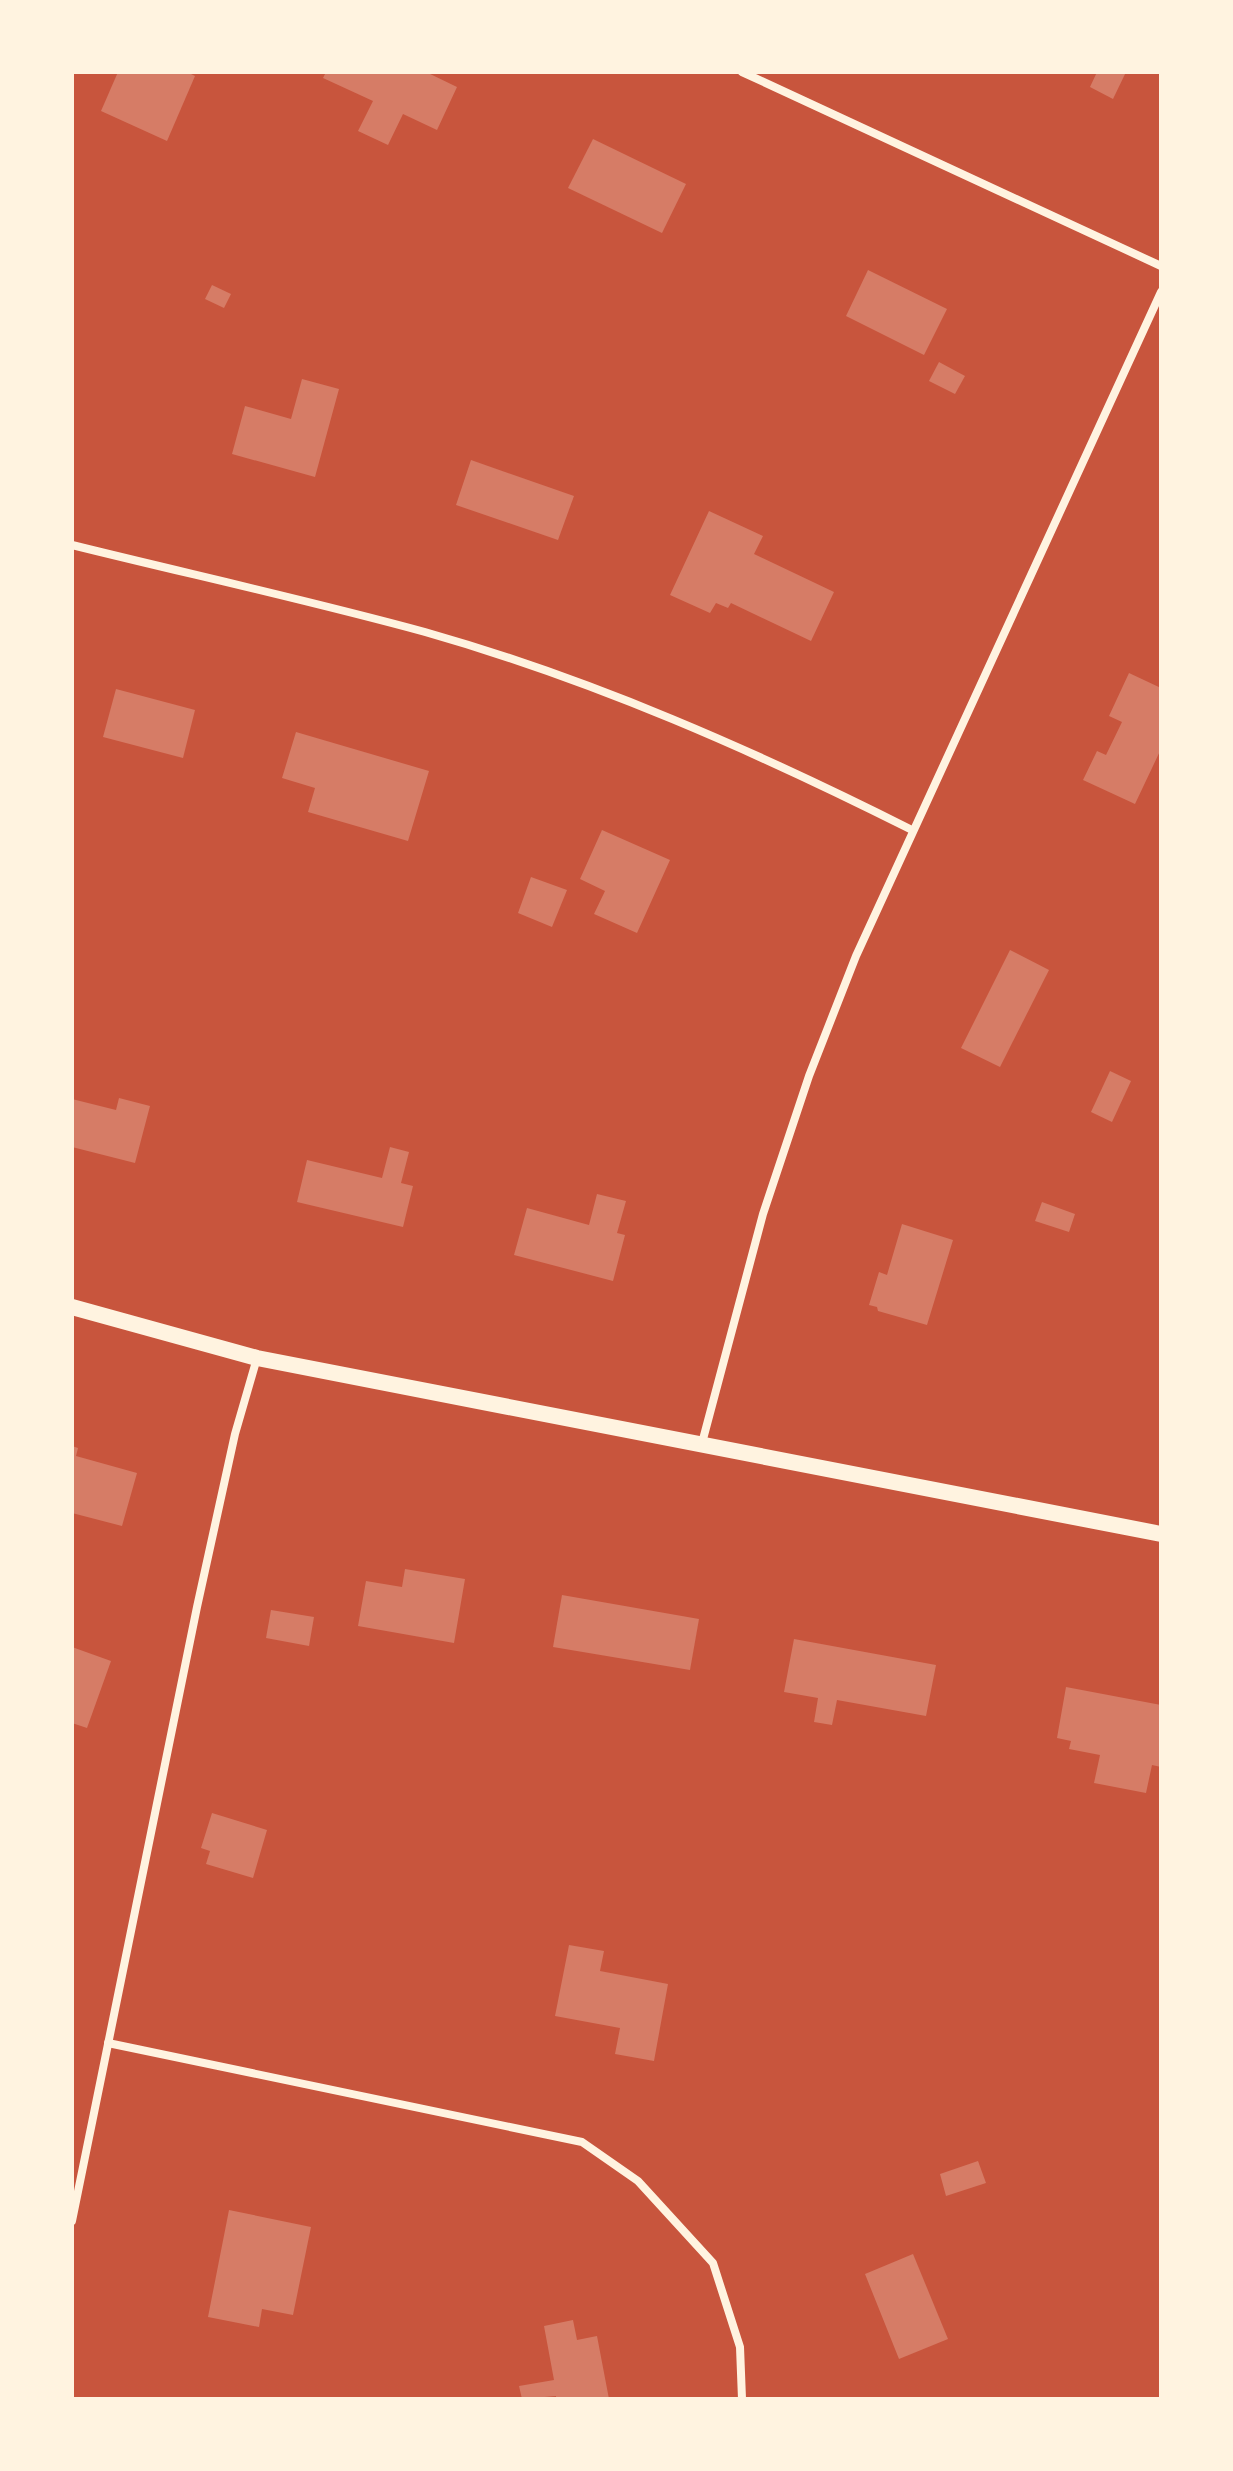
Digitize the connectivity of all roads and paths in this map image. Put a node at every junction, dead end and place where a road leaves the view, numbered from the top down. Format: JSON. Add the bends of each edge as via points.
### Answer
{"nodes":[{"id":1,"x":742,"y":72,"type":"edge"},
{"id":2,"x":1161,"y":266,"type":"edge"},
{"id":3,"x":1161,"y":292,"type":"edge"},
{"id":4,"x":72,"y":545,"type":"edge"},
{"id":5,"x":912,"y":830,"type":"junction"},
{"id":6,"x":72,"y":1307,"type":"edge"},
{"id":7,"x":257,"y":1358,"type":"junction"},
{"id":8,"x":702,"y":1443,"type":"junction"},
{"id":9,"x":1161,"y":1534,"type":"edge"},
{"id":10,"x":108,"y":2043,"type":"junction"},
{"id":11,"x":72,"y":2221,"type":"edge"},
{"id":12,"x":742,"y":2399,"type":"edge"}],
"edges":[{"from":1,"to":2,"type":"street"},
{"from":3,"to":5,"type":"street"},
{"from":4,"to":5,"type":"street","via":[[426,632],[628,700],[782,765]]},
{"from":5,"to":8,"type":"street","via":[[809,1076],[763,1214]]},
{"from":6,"to":7,"type":"main road"},
{"from":7,"to":8,"type":"main road"},
{"from":7,"to":10,"type":"street","via":[[200,1593]]},
{"from":8,"to":9,"type":"main road"},
{"from":10,"to":11,"type":"street"},
{"from":10,"to":12,"type":"street","via":[[582,2142],[638,2181],[713,2263],[740,2347]]}]}
